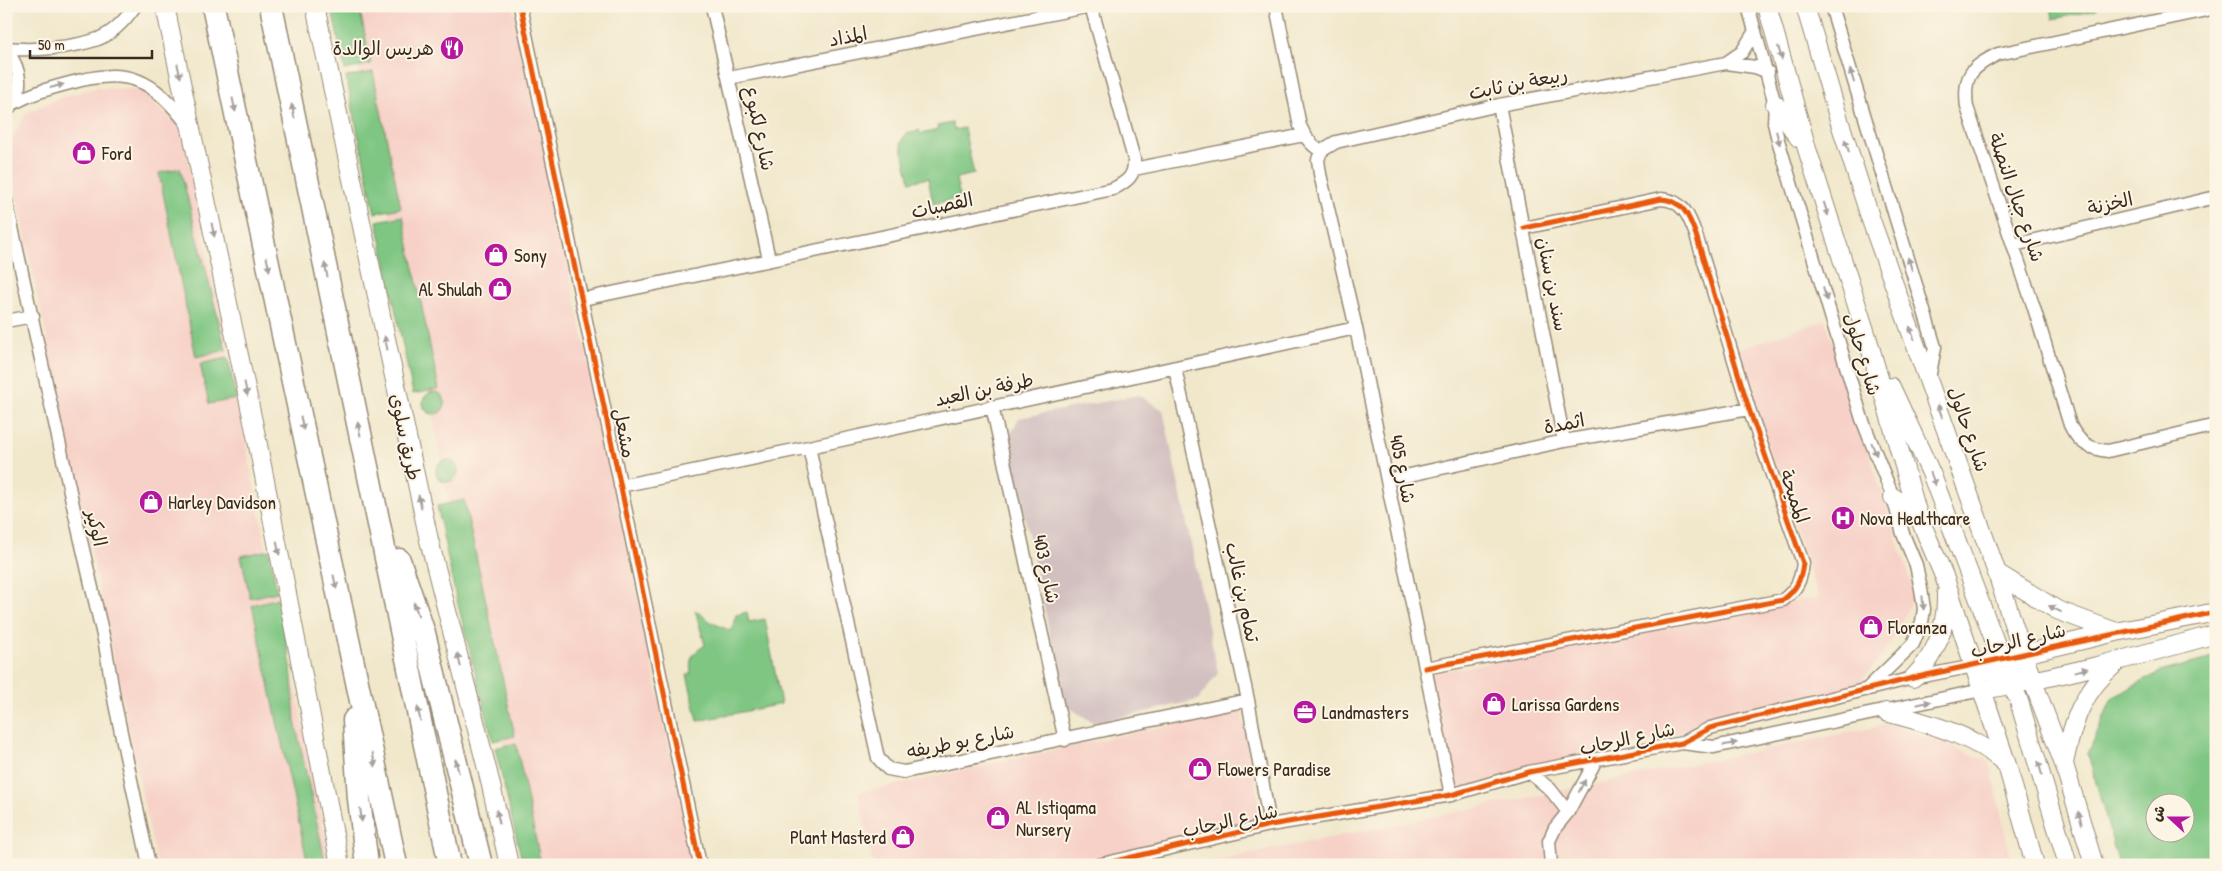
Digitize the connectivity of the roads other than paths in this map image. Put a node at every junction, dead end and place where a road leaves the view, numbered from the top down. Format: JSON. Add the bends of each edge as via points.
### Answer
{"nodes":[{"id":1,"x":135,"y":6,"type":"edge"},
{"id":2,"x":165,"y":6,"type":"edge"},
{"id":3,"x":213,"y":6,"type":"edge"},
{"id":4,"x":271,"y":6,"type":"edge"},
{"id":5,"x":315,"y":6,"type":"edge"},
{"id":6,"x":520,"y":6,"type":"edge"},
{"id":7,"x":712,"y":6,"type":"edge"},
{"id":8,"x":1091,"y":6,"type":"edge"},
{"id":9,"x":1276,"y":6,"type":"edge"},
{"id":10,"x":1748,"y":6,"type":"edge"},
{"id":11,"x":1767,"y":6,"type":"edge"},
{"id":12,"x":1805,"y":6,"type":"edge"},
{"id":13,"x":1830,"y":6,"type":"edge"},
{"id":14,"x":2216,"y":8,"type":"edge"},
{"id":15,"x":1755,"y":31,"type":"junction"},
{"id":16,"x":6,"y":49,"type":"edge"},
{"id":17,"x":1726,"y":63,"type":"junction"},
{"id":18,"x":1768,"y":72,"type":"junction"},
{"id":19,"x":730,"y":78,"type":"junction"},
{"id":20,"x":1775,"y":104,"type":"junction"},
{"id":21,"x":1499,"y":105,"type":"junction"},
{"id":22,"x":9,"y":108,"type":"edge"},
{"id":23,"x":192,"y":130,"type":"junction"},
{"id":24,"x":1304,"y":135,"type":"junction"},
{"id":25,"x":1807,"y":149,"type":"junction"},
{"id":26,"x":1321,"y":151,"type":"junction"},
{"id":27,"x":1134,"y":168,"type":"junction"},
{"id":28,"x":2216,"y":197,"type":"edge"},
{"id":29,"x":6,"y":200,"type":"edge"},
{"id":30,"x":1524,"y":228,"type":"junction"},
{"id":31,"x":2014,"y":245,"type":"junction"},
{"id":32,"x":769,"y":259,"type":"junction"},
{"id":33,"x":583,"y":299,"type":"junction"},
{"id":34,"x":33,"y":316,"type":"junction"},
{"id":35,"x":6,"y":321,"type":"edge"},
{"id":36,"x":1356,"y":328,"type":"junction"},
{"id":37,"x":1868,"y":340,"type":"junction"},
{"id":38,"x":1175,"y":368,"type":"junction"},
{"id":39,"x":1929,"y":379,"type":"junction"},
{"id":40,"x":992,"y":406,"type":"junction"},
{"id":41,"x":1749,"y":409,"type":"junction"},
{"id":42,"x":2216,"y":425,"type":"edge"},
{"id":43,"x":1564,"y":441,"type":"junction"},
{"id":44,"x":809,"y":447,"type":"junction"},
{"id":45,"x":369,"y":477,"type":"junction"},
{"id":46,"x":1387,"y":480,"type":"junction"},
{"id":47,"x":620,"y":486,"type":"junction"},
{"id":48,"x":1892,"y":497,"type":"junction"},
{"id":49,"x":1918,"y":515,"type":"junction"},
{"id":50,"x":1997,"y":573,"type":"junction"},
{"id":51,"x":1944,"y":576,"type":"junction"},
{"id":52,"x":2216,"y":612,"type":"edge"},
{"id":53,"x":2116,"y":632,"type":"junction"},
{"id":54,"x":2216,"y":634,"type":"edge"},
{"id":55,"x":349,"y":644,"type":"junction"},
{"id":56,"x":2023,"y":655,"type":"junction"},
{"id":57,"x":2005,"y":660,"type":"junction"},
{"id":58,"x":2117,"y":662,"type":"junction"},
{"id":59,"x":1974,"y":666,"type":"junction"},
{"id":60,"x":1425,"y":668,"type":"junction"},
{"id":61,"x":1913,"y":678,"type":"junction"},
{"id":62,"x":2034,"y":681,"type":"junction"},
{"id":63,"x":2012,"y":685,"type":"junction"},
{"id":64,"x":1982,"y":690,"type":"junction"},
{"id":65,"x":1864,"y":692,"type":"junction"},
{"id":66,"x":1248,"y":700,"type":"junction"},
{"id":67,"x":1886,"y":712,"type":"junction"},
{"id":68,"x":1065,"y":740,"type":"junction"},
{"id":69,"x":1682,"y":743,"type":"junction"},
{"id":70,"x":1596,"y":760,"type":"junction"},
{"id":71,"x":2064,"y":764,"type":"junction"},
{"id":72,"x":2007,"y":765,"type":"junction"},
{"id":73,"x":1528,"y":772,"type":"junction"},
{"id":74,"x":1451,"y":795,"type":"junction"},
{"id":75,"x":1568,"y":812,"type":"junction"},
{"id":76,"x":1270,"y":825,"type":"junction"},
{"id":77,"x":149,"y":865,"type":"edge"},
{"id":78,"x":340,"y":865,"type":"edge"},
{"id":79,"x":367,"y":865,"type":"edge"},
{"id":80,"x":396,"y":865,"type":"edge"},
{"id":81,"x":450,"y":865,"type":"edge"},
{"id":82,"x":481,"y":865,"type":"edge"},
{"id":83,"x":509,"y":865,"type":"edge"},
{"id":84,"x":700,"y":865,"type":"edge"},
{"id":85,"x":1098,"y":865,"type":"edge"},
{"id":86,"x":1550,"y":865,"type":"edge"},
{"id":87,"x":2035,"y":865,"type":"edge"},
{"id":88,"x":2068,"y":865,"type":"edge"},
{"id":89,"x":2094,"y":865,"type":"edge"}],
"edges":[{"from":1,"to":16,"type":"street","via":[[116,27],[99,38],[26,50]]},
{"from":2,"to":23,"type":"main road","one_way":true},
{"from":3,"to":55,"type":"highway","one_way":true},
{"from":45,"to":4,"type":"highway","one_way":true},
{"from":83,"to":5,"type":"main road","name":"طريق سلوى","one_way":true,"via":[[429,540]]},
{"from":6,"to":33,"type":"street","name":"مشعل"},
{"from":7,"to":19,"type":"street","name":"شارع لكبوع"},
{"from":8,"to":19,"type":"street","name":"المذاد"},
{"from":8,"to":27,"type":"street"},
{"from":9,"to":24,"type":"street"},
{"from":10,"to":15,"type":"street","name":"شارع حلول"},
{"from":11,"to":25,"type":"main road","one_way":true},
{"from":39,"to":12,"type":"main road","name":"شارع حالول","one_way":true,"via":[[1871,220]]},
{"from":39,"to":13,"type":"street","one_way":true,"via":[[1935,347]]},
{"from":14,"to":31,"type":"street","name":"شارع جبال النصلة","via":[[1998,54],[1981,62],[1968,74],[1965,90],[1967,107]]},
{"from":15,"to":17,"type":"street","name":"ربيعة بن ثابت","via":[[1742,52]]},
{"from":15,"to":18,"type":"street","name":"شارع حلول"},
{"from":16,"to":22,"type":"street","via":[[20,74],[19,90]]},
{"from":17,"to":18,"type":"street","name":"ربيعة بن ثابت"},
{"from":17,"to":21,"type":"street","name":"ربيعة بن ثابت"},
{"from":18,"to":20,"type":"street","name":"شارع حلول"},
{"from":19,"to":32,"type":"street","name":"شارع لكبوع"},
{"from":20,"to":25,"type":"main road"},
{"from":20,"to":48,"type":"street","name":"شارع حلول","one_way":true,"via":[[1774,123],[1780,146],[1862,419]]},
{"from":21,"to":26,"type":"street","name":"ربيعة بن ثابت","via":[[1336,142]]},
{"from":21,"to":30,"type":"street","name":"سند بن سنان"},
{"from":22,"to":23,"type":"street","one_way":true,"via":[[33,93],[79,80],[120,76],[135,78],[162,95]]},
{"from":23,"to":78,"type":"main road","one_way":true,"via":[[258,445]]},
{"from":24,"to":26,"type":"street"},
{"from":24,"to":27,"type":"street"},
{"from":25,"to":37,"type":"main road","one_way":true},
{"from":26,"to":36,"type":"street","name":"شارع 405","via":[[1318,160],[1320,174]]},
{"from":27,"to":32,"type":"street","name":"القصبات","via":[[1127,182],[1113,189]]},
{"from":28,"to":31,"type":"street","name":"الخزنة"},
{"from":29,"to":34,"type":"street","name":"الوكير"},
{"from":30,"to":41,"type":"street","name":"المميحة","via":[[1648,201],[1672,200],[1681,205],[1692,222]]},
{"from":30,"to":43,"type":"street","name":"سند بن سنان"},
{"from":31,"to":42,"type":"street","name":"شارع جبال النصلة","via":[[2070,425],[2085,445],[2108,451]]},
{"from":32,"to":33,"type":"street","name":"القصبات"},
{"from":33,"to":47,"type":"street","name":"مشعل"},
{"from":34,"to":35,"type":"street"},
{"from":34,"to":77,"type":"street","name":"الوكير","via":[[105,644]]},
{"from":36,"to":38,"type":"street","name":"طرفة بن العبد"},
{"from":36,"to":46,"type":"street","name":"شارع 405"},
{"from":37,"to":49,"type":"main road"},
{"from":37,"to":57,"type":"main road","one_way":true,"via":[[1931,473],[1992,638]]},
{"from":38,"to":40,"type":"street","name":"طرفة بن العبد"},
{"from":38,"to":66,"type":"street","name":"تمام بن غالب"},
{"from":50,"to":39,"type":"main road","name":"شارع حالول","one_way":true},
{"from":40,"to":44,"type":"street","name":"طرفة بن العبد"},
{"from":40,"to":68,"type":"street","name":"شارع 403"},
{"from":41,"to":43,"type":"street","name":"اثمدة"},
{"from":41,"to":60,"type":"street","name":"المميحة","via":[[1803,563],[1799,584],[1783,600]]},
{"from":43,"to":46,"type":"street","name":"اثمدة"},
{"from":44,"to":47,"type":"street","name":"طرفة بن العبد"},
{"from":44,"to":68,"type":"street","name":"شارع بو طريفه","via":[[878,758],[888,769],[904,772]]},
{"from":81,"to":45,"type":"highway","one_way":true},
{"from":82,"to":45,"type":"highway","one_way":true,"via":[[424,634]]},
{"from":46,"to":60,"type":"street","name":"شارع 405"},
{"from":47,"to":84,"type":"street","name":"مشعل"},
{"from":48,"to":49,"type":"main road"},
{"from":48,"to":65,"type":"street","name":"شارع حلول","one_way":true,"via":[[1916,564],[1924,609],[1913,644]]},
{"from":49,"to":51,"type":"main road"},
{"from":53,"to":50,"type":"main road","one_way":true,"via":[[2057,610]]},
{"from":50,"to":56,"type":"main road","name":"شارع حالول"},
{"from":51,"to":59,"type":"main road"},
{"from":51,"to":61,"type":"main road","via":[[1944,626],[1931,656]]},
{"from":52,"to":53,"type":"main road","name":"شارع الرحاب"},
{"from":53,"to":56,"type":"main road","name":"شارع الرحاب"},
{"from":54,"to":58,"type":"main road","name":"شارع الرحاب"},
{"from":55,"to":79,"type":"highway","one_way":true,"via":[[359,799]]},
{"from":55,"to":80,"type":"highway","one_way":true},
{"from":56,"to":57,"type":"main road","name":"شارع الرحاب"},
{"from":56,"to":62,"type":"main road","name":"شارع حالول"},
{"from":57,"to":59,"type":"main road","name":"شارع الرحاب"},
{"from":57,"to":62,"type":"main road"},
{"from":62,"to":58,"type":"main road","name":"شارع الرحاب","one_way":true},
{"from":58,"to":71,"type":"main road","via":[[2093,685],[2082,703],[2074,721]]},
{"from":59,"to":61,"type":"street","name":"شارع الرحاب"},
{"from":59,"to":63,"type":"main road","via":[[1999,674]]},
{"from":59,"to":64,"type":"main road"},
{"from":60,"to":74,"type":"street","name":"شارع 405"},
{"from":61,"to":65,"type":"street","name":"شارع الرحاب"},
{"from":62,"to":63,"type":"main road","name":"شارع الرحاب"},
{"from":62,"to":71,"type":"main road","name":"شارع حالول"},
{"from":63,"to":64,"type":"main road","name":"شارع الرحاب"},
{"from":88,"to":63,"type":"main road","one_way":true},
{"from":67,"to":64,"type":"street","name":"شارع الرحاب","one_way":true},
{"from":64,"to":72,"type":"main road"},
{"from":65,"to":69,"type":"street","name":"شارع الرحاب","via":[[1710,728]]},
{"from":66,"to":68,"type":"street","name":"شارع بو طريفه"},
{"from":66,"to":76,"type":"street","name":"تمام بن غالب"},
{"from":69,"to":67,"type":"street","name":"شارع الرحاب","one_way":true,"via":[[1714,747]]},
{"from":67,"to":72,"type":"main road","via":[[1969,740]]},
{"from":69,"to":70,"type":"street","name":"شارع الرحاب"},
{"from":70,"to":73,"type":"street","name":"شارع الرحاب"},
{"from":75,"to":70,"type":"street","one_way":true},
{"from":89,"to":71,"type":"main road","name":"شارع حالول","one_way":true},
{"from":72,"to":87,"type":"main road"},
{"from":73,"to":74,"type":"street","name":"شارع الرحاب"},
{"from":73,"to":75,"type":"street","via":[[1550,789]]},
{"from":74,"to":76,"type":"street","name":"شارع الرحاب"},
{"from":75,"to":86,"type":"street","via":[[1549,841]]},
{"from":76,"to":85,"type":"street","name":"شارع الرحاب"}]}
